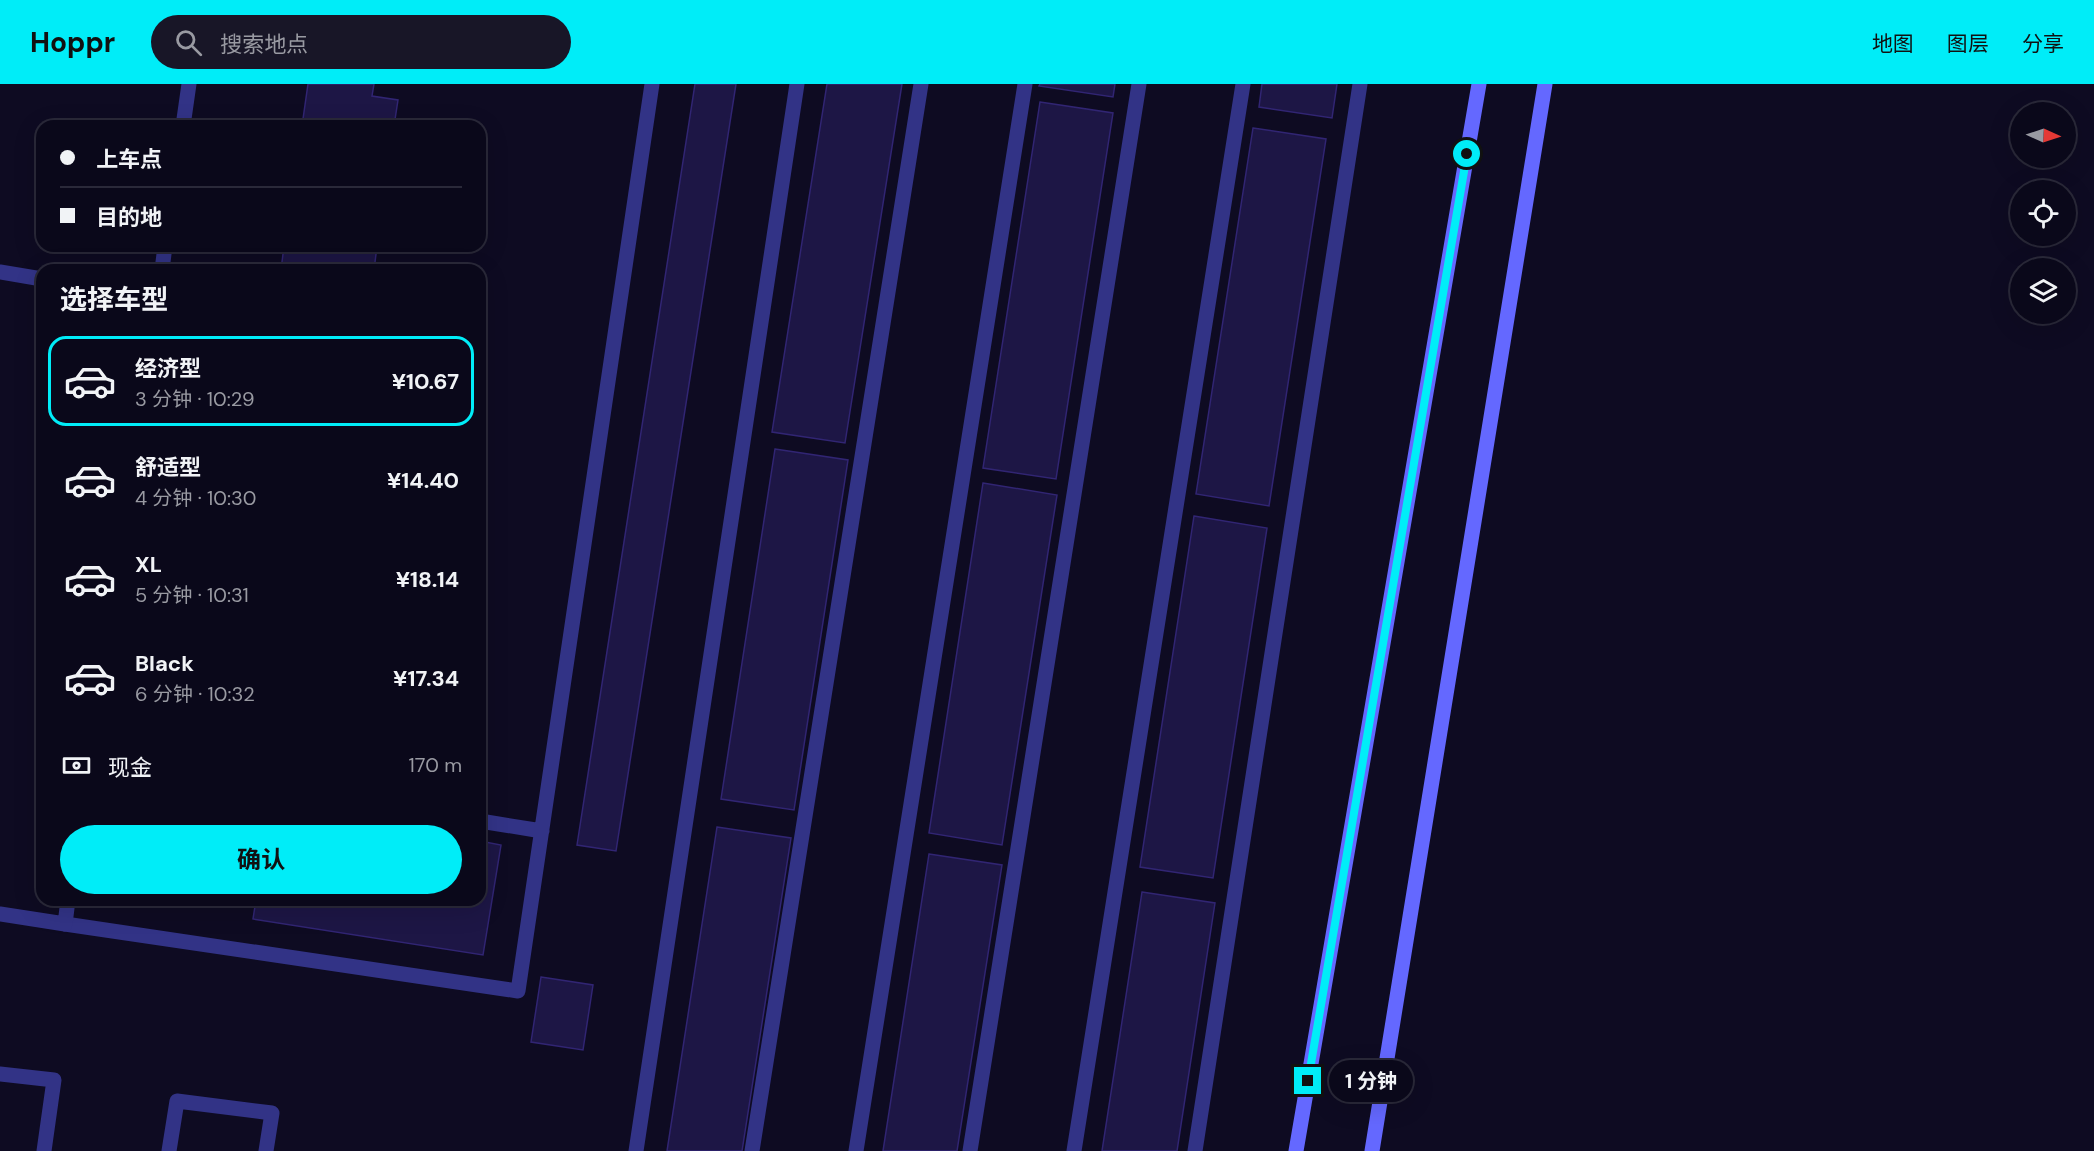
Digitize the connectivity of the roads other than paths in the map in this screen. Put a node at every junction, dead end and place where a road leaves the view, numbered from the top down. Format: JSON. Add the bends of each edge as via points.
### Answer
{"nodes":[{"id":1,"x":189,"y":84,"type":"edge"},
{"id":2,"x":652,"y":84,"type":"edge"},
{"id":3,"x":797,"y":84,"type":"edge"},
{"id":4,"x":921,"y":84,"type":"edge"},
{"id":5,"x":1025,"y":84,"type":"edge"},
{"id":6,"x":1139,"y":84,"type":"edge"},
{"id":7,"x":1243,"y":84,"type":"edge"},
{"id":8,"x":1360,"y":84,"type":"edge"},
{"id":9,"x":1479,"y":84,"type":"edge"},
{"id":10,"x":1545,"y":84,"type":"edge"},
{"id":11,"x":184,"y":120,"type":"edge"},
{"id":12,"x":0,"y":272,"type":"edge"},
{"id":13,"x":36,"y":278,"type":"edge"},
{"id":14,"x":486,"y":823,"type":"edge"},
{"id":15,"x":542,"y":831,"type":"junction"},
{"id":16,"x":67,"y":906,"type":"edge"},
{"id":17,"x":0,"y":914,"type":"edge"},
{"id":18,"x":65,"y":924,"type":"junction"},
{"id":19,"x":0,"y":1074,"type":"edge"},
{"id":20,"x":44,"y":1151,"type":"edge"},
{"id":21,"x":169,"y":1151,"type":"edge"},
{"id":22,"x":266,"y":1151,"type":"edge"},
{"id":23,"x":636,"y":1151,"type":"edge"},
{"id":24,"x":752,"y":1151,"type":"edge"},
{"id":25,"x":856,"y":1151,"type":"edge"},
{"id":26,"x":970,"y":1151,"type":"edge"},
{"id":27,"x":1074,"y":1151,"type":"edge"},
{"id":28,"x":1195,"y":1151,"type":"edge"},
{"id":29,"x":1296,"y":1151,"type":"edge"},
{"id":30,"x":1372,"y":1151,"type":"edge"}],
"edges":[{"from":1,"to":11,"type":"street"},
{"from":2,"to":15,"type":"street"},
{"from":3,"to":23,"type":"street"},
{"from":4,"to":24,"type":"street"},
{"from":5,"to":25,"type":"street"},
{"from":6,"to":26,"type":"street"},
{"from":7,"to":27,"type":"street"},
{"from":8,"to":28,"type":"street"},
{"from":9,"to":29,"type":"street"},
{"from":10,"to":30,"type":"street"},
{"from":12,"to":13,"type":"street"},
{"from":14,"to":15,"type":"street"},
{"from":15,"to":18,"type":"street","via":[[518,991]]},
{"from":16,"to":18,"type":"street"},
{"from":17,"to":18,"type":"street"},
{"from":19,"to":20,"type":"street","via":[[54,1080]]},
{"from":21,"to":22,"type":"street","via":[[177,1101],[272,1113]]}]}
